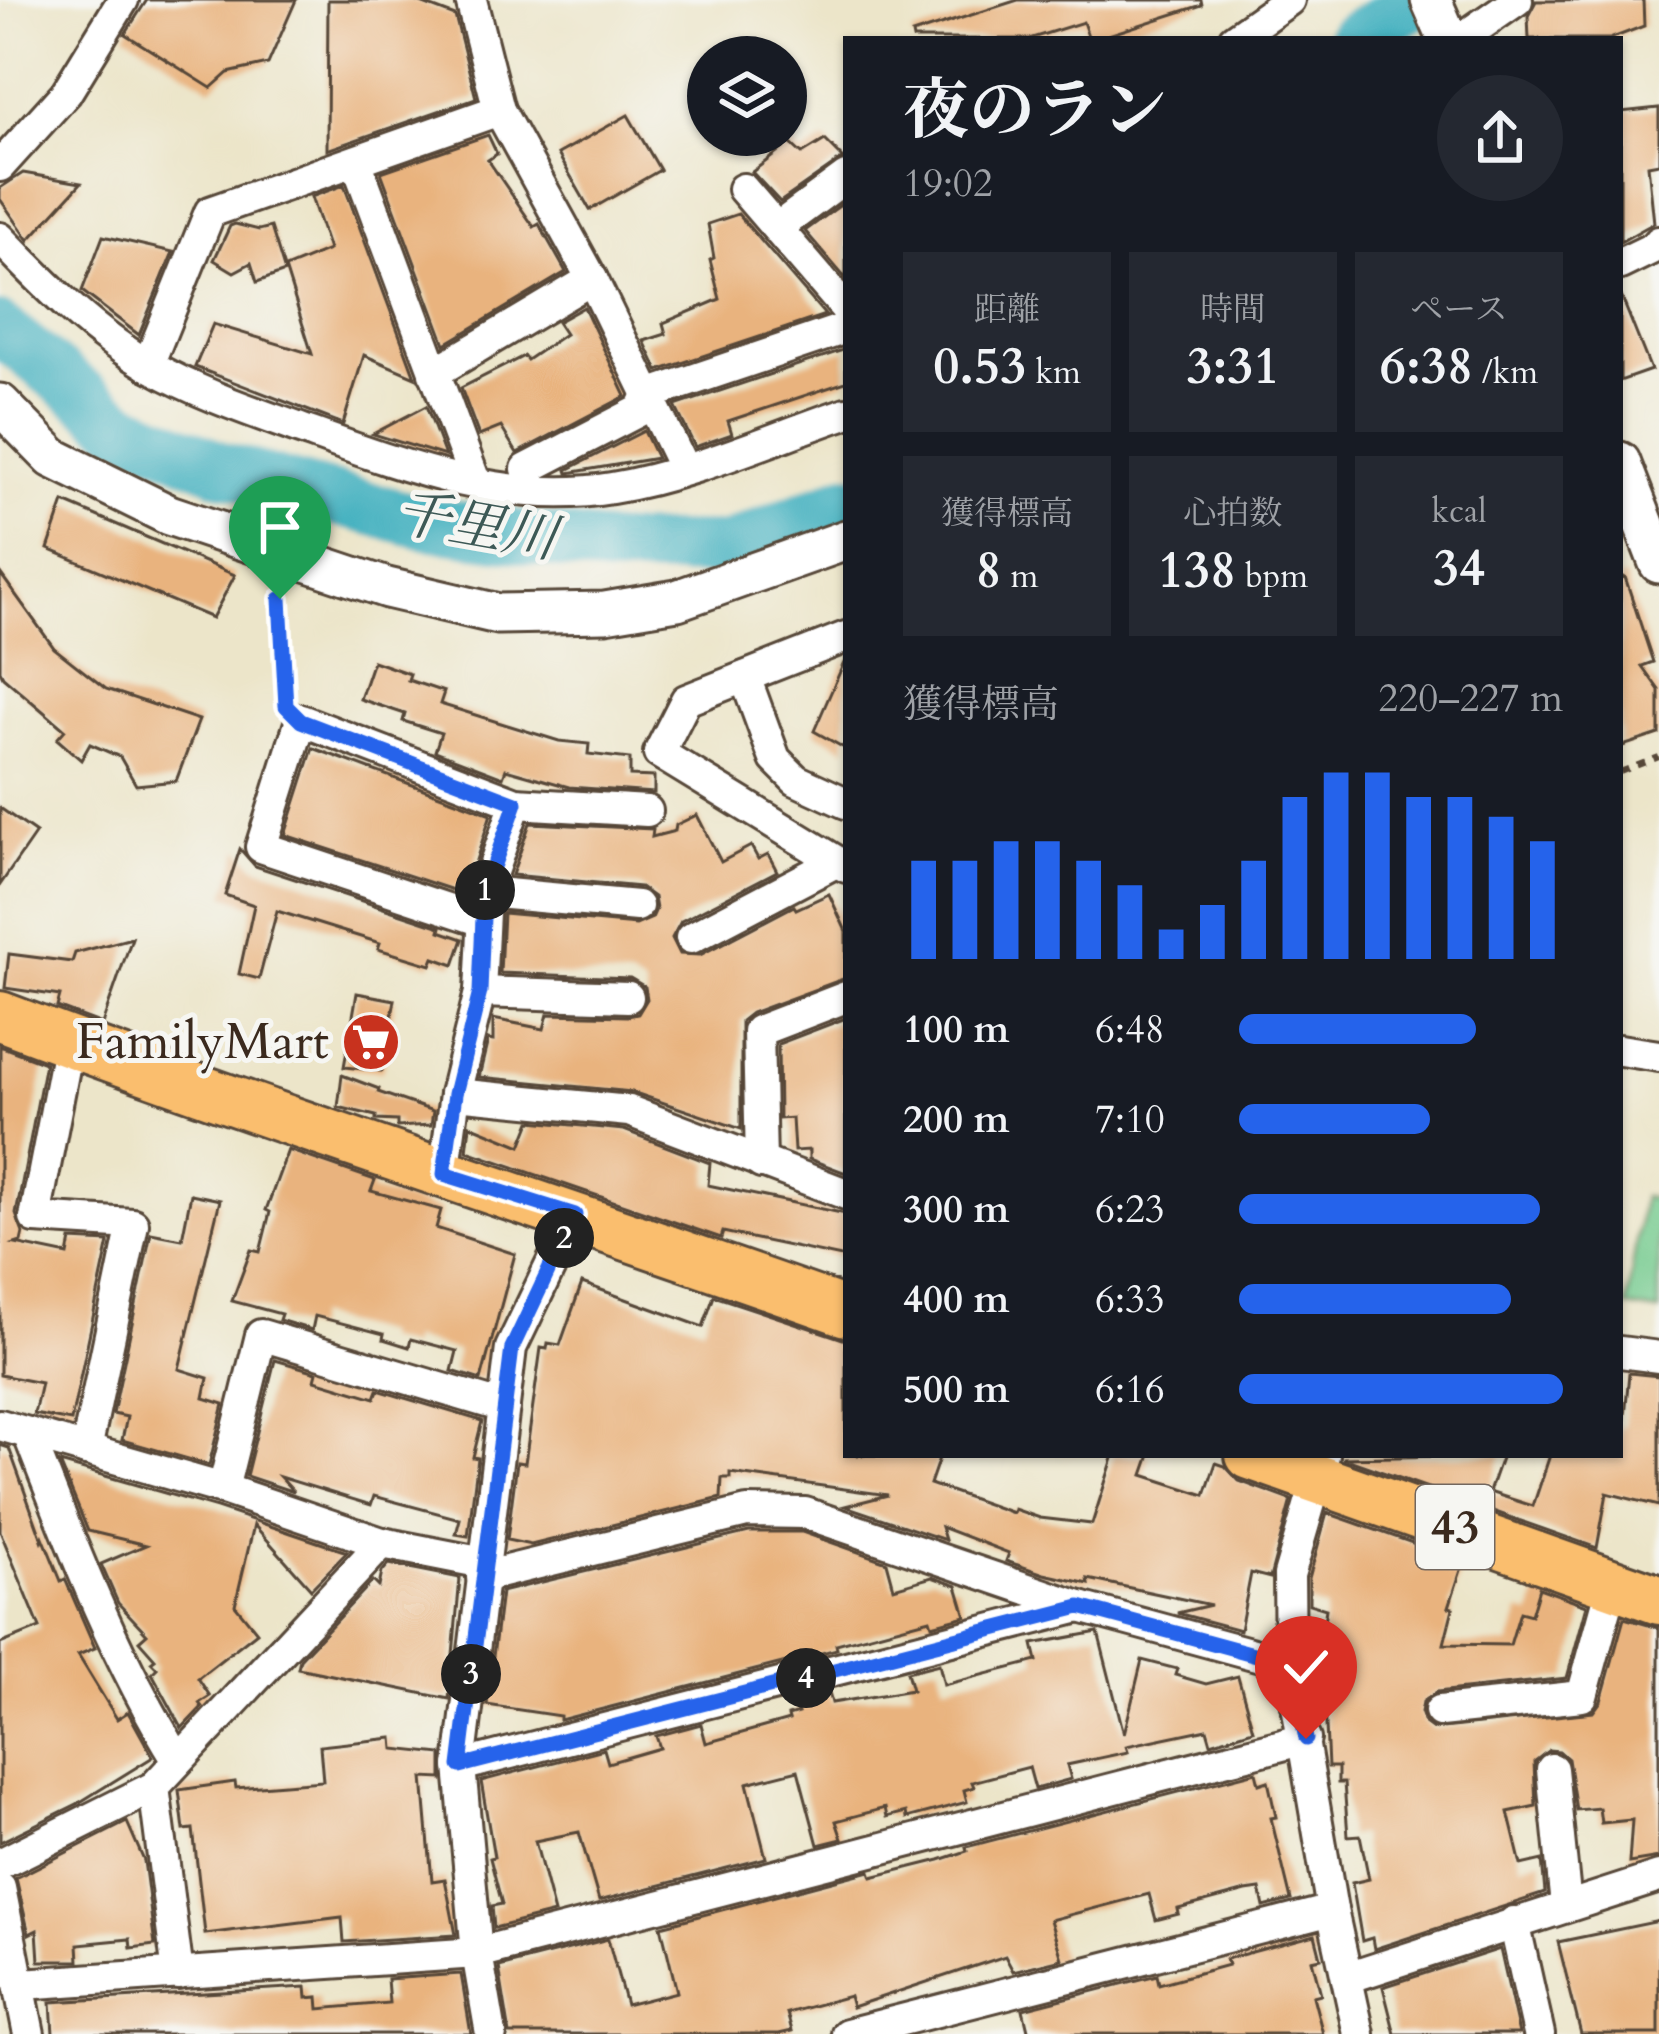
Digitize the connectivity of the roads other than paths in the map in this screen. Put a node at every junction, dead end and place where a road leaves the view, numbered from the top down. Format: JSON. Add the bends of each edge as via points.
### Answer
{"nodes":[{"id":1,"x":88,"y":0,"type":"edge"},
{"id":2,"x":123,"y":0,"type":"edge"},
{"id":3,"x":471,"y":0,"type":"edge"},
{"id":4,"x":1289,"y":0,"type":"edge"},
{"id":5,"x":1517,"y":0,"type":"edge"},
{"id":6,"x":1443,"y":26,"type":"edge"},
{"id":7,"x":1238,"y":36,"type":"edge"},
{"id":8,"x":100,"y":38,"type":"junction"},
{"id":9,"x":499,"y":110,"type":"junction"},
{"id":10,"x":356,"y":160,"type":"junction"},
{"id":11,"x":0,"y":166,"type":"edge"},
{"id":12,"x":843,"y":179,"type":"edge"},
{"id":13,"x":743,"y":189,"type":"dead end"},
{"id":14,"x":777,"y":228,"type":"junction"},
{"id":15,"x":0,"y":238,"type":"edge"},
{"id":16,"x":1659,"y":242,"type":"edge"},
{"id":17,"x":1623,"y":263,"type":"edge"},
{"id":18,"x":592,"y":279,"type":"junction"},
{"id":19,"x":843,"y":305,"type":"edge"},
{"id":20,"x":843,"y":329,"type":"edge"},
{"id":21,"x":148,"y":365,"type":"junction"},
{"id":22,"x":434,"y":373,"type":"junction"},
{"id":23,"x":648,"y":395,"type":"junction"},
{"id":24,"x":0,"y":404,"type":"edge"},
{"id":25,"x":843,"y":414,"type":"edge"},
{"id":26,"x":527,"y":469,"type":"dead end"},
{"id":27,"x":683,"y":469,"type":"junction"},
{"id":28,"x":1623,"y":470,"type":"edge"},
{"id":29,"x":476,"y":484,"type":"junction"},
{"id":30,"x":843,"y":540,"type":"edge"},
{"id":31,"x":1659,"y":563,"type":"edge"},
{"id":32,"x":843,"y":639,"type":"edge"},
{"id":33,"x":745,"y":677,"type":"junction"},
{"id":34,"x":843,"y":802,"type":"edge"},
{"id":35,"x":516,"y":803,"type":"junction"},
{"id":36,"x":647,"y":812,"type":"dead end"},
{"id":37,"x":840,"y":865,"type":"edge"},
{"id":38,"x":484,"y":906,"type":"junction"},
{"id":39,"x":637,"y":906,"type":"dead end"},
{"id":40,"x":691,"y":938,"type":"dead end"},
{"id":41,"x":480,"y":992,"type":"junction"},
{"id":42,"x":628,"y":997,"type":"dead end"},
{"id":43,"x":843,"y":998,"type":"edge"},
{"id":44,"x":0,"y":1016,"type":"edge"},
{"id":45,"x":69,"y":1042,"type":"junction"},
{"id":46,"x":1623,"y":1050,"type":"edge"},
{"id":47,"x":1659,"y":1056,"type":"edge"},
{"id":48,"x":455,"y":1094,"type":"junction"},
{"id":49,"x":761,"y":1162,"type":"junction"},
{"id":50,"x":444,"y":1174,"type":"junction"},
{"id":51,"x":843,"y":1192,"type":"edge"},
{"id":52,"x":575,"y":1215,"type":"junction"},
{"id":53,"x":843,"y":1311,"type":"edge"},
{"id":54,"x":1623,"y":1352,"type":"edge"},
{"id":55,"x":1659,"y":1358,"type":"edge"},
{"id":56,"x":504,"y":1407,"type":"junction"},
{"id":57,"x":14,"y":1429,"type":"edge"},
{"id":58,"x":86,"y":1450,"type":"junction"},
{"id":59,"x":1269,"y":1458,"type":"edge"},
{"id":60,"x":1321,"y":1466,"type":"edge"},
{"id":61,"x":223,"y":1489,"type":"junction"},
{"id":62,"x":382,"y":1543,"type":"junction"},
{"id":63,"x":483,"y":1570,"type":"junction"},
{"id":64,"x":1613,"y":1583,"type":"junction"},
{"id":65,"x":1659,"y":1600,"type":"edge"},
{"id":66,"x":1080,"y":1607,"type":"junction"},
{"id":67,"x":1290,"y":1664,"type":"junction"},
{"id":68,"x":1440,"y":1711,"type":"dead end"},
{"id":69,"x":1306,"y":1739,"type":"junction"},
{"id":70,"x":178,"y":1760,"type":"junction"},
{"id":71,"x":460,"y":1766,"type":"junction"},
{"id":72,"x":1552,"y":1768,"type":"dead end"},
{"id":73,"x":154,"y":1786,"type":"junction"},
{"id":74,"x":0,"y":1864,"type":"edge"},
{"id":75,"x":1659,"y":1876,"type":"edge"},
{"id":76,"x":0,"y":1888,"type":"edge"},
{"id":77,"x":1566,"y":1906,"type":"junction"},
{"id":78,"x":1332,"y":1910,"type":"junction"},
{"id":79,"x":1514,"y":1922,"type":"junction"},
{"id":80,"x":477,"y":1953,"type":"junction"},
{"id":81,"x":178,"y":1974,"type":"junction"},
{"id":82,"x":1347,"y":1978,"type":"junction"},
{"id":83,"x":22,"y":1984,"type":"junction"},
{"id":84,"x":29,"y":2034,"type":"edge"},
{"id":85,"x":491,"y":2034,"type":"edge"},
{"id":86,"x":847,"y":2034,"type":"edge"},
{"id":87,"x":1359,"y":2034,"type":"edge"},
{"id":88,"x":1539,"y":2034,"type":"edge"}],
"edges":[{"from":1,"to":8,"type":"street"},
{"from":2,"to":8,"type":"street"},
{"from":3,"to":9,"type":"street"},
{"from":4,"to":7,"type":"street"},
{"from":5,"to":6,"type":"street","via":[[1465,36]]},
{"from":8,"to":11,"type":"street","via":[[66,93]]},
{"from":9,"to":10,"type":"street"},
{"from":9,"to":18,"type":"street"},
{"from":10,"to":21,"type":"street","via":[[210,212]]},
{"from":10,"to":22,"type":"street"},
{"from":12,"to":14,"type":"street"},
{"from":13,"to":14,"type":"street"},
{"from":14,"to":19,"type":"street"},
{"from":15,"to":21,"type":"street","via":[[50,291]]},
{"from":16,"to":17,"type":"street"},
{"from":18,"to":22,"type":"street"},
{"from":18,"to":23,"type":"street"},
{"from":20,"to":23,"type":"street"},
{"from":21,"to":29,"type":"street","via":[[233,405]]},
{"from":22,"to":29,"type":"street"},
{"from":23,"to":26,"type":"street","via":[[641,410]]},
{"from":23,"to":27,"type":"street"},
{"from":24,"to":30,"type":"street","via":[[53,458],[169,515],[387,588],[498,614],[677,599]]},
{"from":25,"to":27,"type":"street"},
{"from":27,"to":29,"type":"street","via":[[611,488],[532,492]]},
{"from":28,"to":31,"type":"street"},
{"from":32,"to":33,"type":"street"},
{"from":33,"to":34,"type":"street","via":[[775,759],[796,780]]},
{"from":33,"to":37,"type":"street","via":[[686,700],[658,753]]},
{"from":35,"to":36,"type":"street"},
{"from":35,"to":38,"type":"street"},
{"from":35,"to":38,"type":"street","via":[[301,721],[261,847]]},
{"from":37,"to":40,"type":"street"},
{"from":38,"to":39,"type":"street"},
{"from":38,"to":41,"type":"street"},
{"from":41,"to":42,"type":"street"},
{"from":41,"to":48,"type":"street"},
{"from":43,"to":49,"type":"street","via":[[758,1031]]},
{"from":44,"to":45,"type":"main road"},
{"from":45,"to":50,"type":"main road"},
{"from":45,"to":58,"type":"street","via":[[35,1218],[133,1224]]},
{"from":46,"to":47,"type":"street"},
{"from":48,"to":49,"type":"street","via":[[628,1111]]},
{"from":48,"to":50,"type":"street"},
{"from":49,"to":51,"type":"street"},
{"from":50,"to":52,"type":"main road"},
{"from":52,"to":53,"type":"main road"},
{"from":52,"to":56,"type":"street","via":[[512,1348]]},
{"from":54,"to":55,"type":"street"},
{"from":56,"to":61,"type":"street","via":[[260,1335]]},
{"from":56,"to":63,"type":"street"},
{"from":57,"to":58,"type":"street"},
{"from":57,"to":70,"type":"street","via":[[128,1674]]},
{"from":58,"to":61,"type":"street"},
{"from":59,"to":60,"type":"main road","number":"43"},
{"from":60,"to":64,"type":"main road","number":"43"},
{"from":60,"to":67,"type":"street","via":[[1289,1575]]},
{"from":61,"to":62,"type":"street"},
{"from":62,"to":63,"type":"street"},
{"from":62,"to":70,"type":"street"},
{"from":63,"to":66,"type":"street","via":[[747,1512],[805,1514]]},
{"from":63,"to":71,"type":"street"},
{"from":64,"to":65,"type":"main road","number":"43"},
{"from":64,"to":68,"type":"street","via":[[1582,1696]]},
{"from":66,"to":67,"type":"street"},
{"from":66,"to":71,"type":"street"},
{"from":67,"to":69,"type":"street"},
{"from":69,"to":78,"type":"street"},
{"from":69,"to":80,"type":"street"},
{"from":70,"to":73,"type":"street"},
{"from":71,"to":80,"type":"street"},
{"from":72,"to":77,"type":"street"},
{"from":73,"to":74,"type":"street"},
{"from":73,"to":81,"type":"street"},
{"from":75,"to":77,"type":"street"},
{"from":76,"to":83,"type":"street"},
{"from":77,"to":79,"type":"street"},
{"from":78,"to":82,"type":"street"},
{"from":78,"to":86,"type":"street"},
{"from":79,"to":82,"type":"street"},
{"from":79,"to":88,"type":"street"},
{"from":80,"to":81,"type":"street"},
{"from":80,"to":85,"type":"street"},
{"from":81,"to":83,"type":"street"},
{"from":82,"to":87,"type":"street"},
{"from":83,"to":84,"type":"street"}]}
